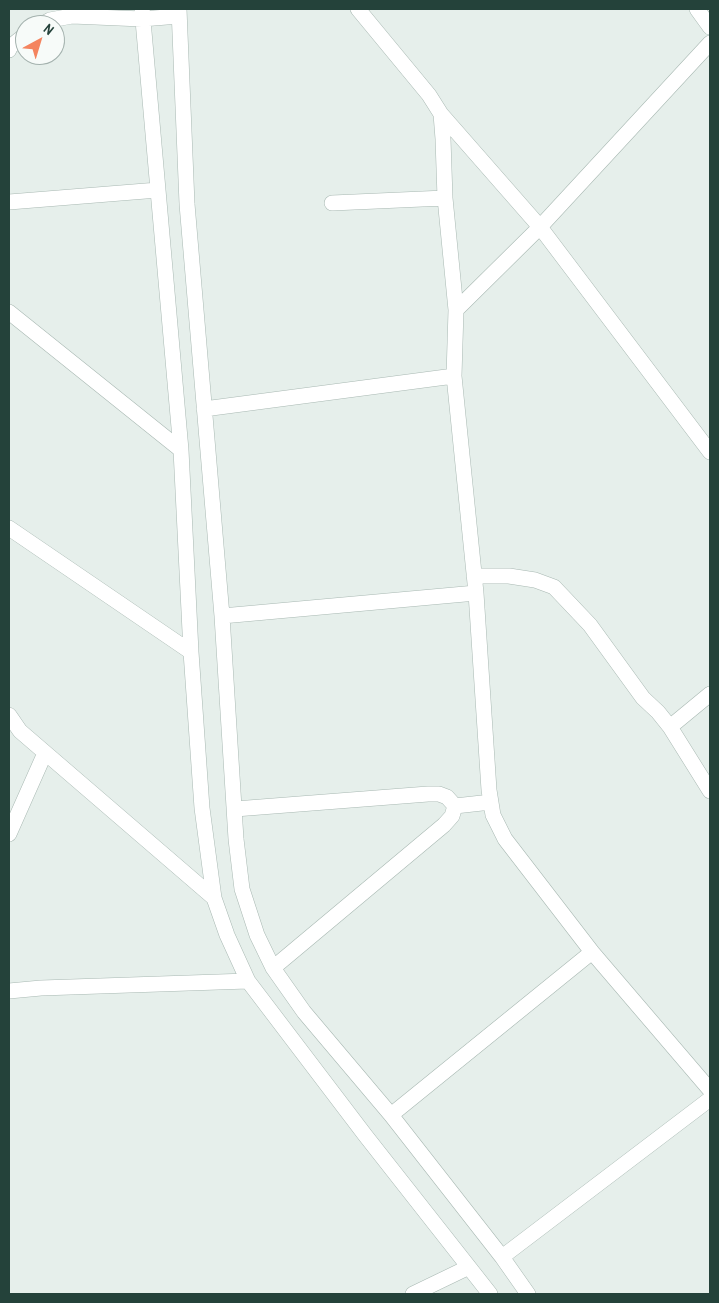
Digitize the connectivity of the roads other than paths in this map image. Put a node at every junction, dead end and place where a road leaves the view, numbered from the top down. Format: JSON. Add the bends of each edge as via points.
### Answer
{"nodes":[{"id":1,"x":358,"y":9,"type":"edge"},
{"id":2,"x":697,"y":9,"type":"edge"},
{"id":3,"x":179,"y":12,"type":"edge"},
{"id":4,"x":142,"y":14,"type":"edge"},
{"id":5,"x":65,"y":17,"type":"edge"},
{"id":6,"x":710,"y":26,"type":"edge"},
{"id":7,"x":710,"y":43,"type":"edge"},
{"id":8,"x":440,"y":114,"type":"junction"},
{"id":9,"x":158,"y":190,"type":"junction"},
{"id":10,"x":445,"y":198,"type":"junction"},
{"id":11,"x":9,"y":202,"type":"edge"},
{"id":12,"x":332,"y":203,"type":"dead end"},
{"id":13,"x":540,"y":227,"type":"junction"},
{"id":14,"x":456,"y":310,"type":"junction"},
{"id":15,"x":9,"y":312,"type":"edge"},
{"id":16,"x":454,"y":376,"type":"junction"},
{"id":17,"x":204,"y":410,"type":"junction"},
{"id":18,"x":181,"y":450,"type":"junction"},
{"id":19,"x":710,"y":452,"type":"edge"},
{"id":20,"x":9,"y":528,"type":"edge"},
{"id":21,"x":474,"y":576,"type":"junction"},
{"id":22,"x":476,"y":593,"type":"junction"},
{"id":23,"x":222,"y":616,"type":"junction"},
{"id":24,"x":190,"y":652,"type":"junction"},
{"id":25,"x":710,"y":694,"type":"edge"},
{"id":26,"x":9,"y":716,"type":"edge"},
{"id":27,"x":670,"y":727,"type":"junction"},
{"id":28,"x":45,"y":753,"type":"junction"},
{"id":29,"x":710,"y":791,"type":"edge"},
{"id":30,"x":491,"y":802,"type":"junction"},
{"id":31,"x":455,"y":806,"type":"junction"},
{"id":32,"x":235,"y":809,"type":"junction"},
{"id":33,"x":9,"y":834,"type":"edge"},
{"id":34,"x":214,"y":898,"type":"junction"},
{"id":35,"x":592,"y":952,"type":"junction"},
{"id":36,"x":273,"y":968,"type":"junction"},
{"id":37,"x":248,"y":981,"type":"junction"},
{"id":38,"x":9,"y":991,"type":"edge"},
{"id":39,"x":710,"y":1090,"type":"edge"},
{"id":40,"x":710,"y":1100,"type":"edge"},
{"id":41,"x":391,"y":1115,"type":"junction"},
{"id":42,"x":502,"y":1258,"type":"junction"},
{"id":43,"x":469,"y":1267,"type":"junction"},
{"id":44,"x":414,"y":1294,"type":"edge"},
{"id":45,"x":490,"y":1294,"type":"edge"},
{"id":46,"x":528,"y":1294,"type":"edge"}],
"edges":[{"from":1,"to":8,"type":"street","via":[[429,95]]},
{"from":2,"to":6,"type":"street"},
{"from":3,"to":4,"type":"street"},
{"from":3,"to":17,"type":"street","via":[[186,204]]},
{"from":4,"to":5,"type":"street"},
{"from":4,"to":9,"type":"street"},
{"from":7,"to":13,"type":"street"},
{"from":8,"to":10,"type":"street"},
{"from":8,"to":13,"type":"street"},
{"from":9,"to":11,"type":"street"},
{"from":9,"to":18,"type":"street"},
{"from":10,"to":12,"type":"street"},
{"from":10,"to":14,"type":"street"},
{"from":13,"to":14,"type":"street"},
{"from":13,"to":19,"type":"street"},
{"from":14,"to":16,"type":"street"},
{"from":15,"to":18,"type":"street"},
{"from":16,"to":17,"type":"street"},
{"from":16,"to":21,"type":"street"},
{"from":17,"to":23,"type":"street"},
{"from":18,"to":24,"type":"street"},
{"from":20,"to":24,"type":"street"},
{"from":21,"to":22,"type":"street"},
{"from":21,"to":27,"type":"street","via":[[509,576],[554,587],[590,626]]},
{"from":22,"to":23,"type":"street"},
{"from":22,"to":30,"type":"street"},
{"from":23,"to":32,"type":"street"},
{"from":24,"to":34,"type":"street","via":[[202,808]]},
{"from":25,"to":27,"type":"street"},
{"from":26,"to":28,"type":"street","via":[[20,731]]},
{"from":27,"to":29,"type":"street"},
{"from":28,"to":33,"type":"street"},
{"from":28,"to":34,"type":"street"},
{"from":30,"to":31,"type":"street"},
{"from":30,"to":35,"type":"street","via":[[504,839]]},
{"from":31,"to":32,"type":"street","via":[[447,796],[428,794]]},
{"from":31,"to":36,"type":"street","via":[[444,825]]},
{"from":32,"to":36,"type":"street","via":[[242,889],[257,936]]},
{"from":34,"to":37,"type":"street"},
{"from":35,"to":39,"type":"street"},
{"from":35,"to":41,"type":"street"},
{"from":36,"to":41,"type":"street","via":[[304,1012]]},
{"from":37,"to":38,"type":"street"},
{"from":37,"to":43,"type":"street"},
{"from":40,"to":42,"type":"street"},
{"from":41,"to":42,"type":"street"},
{"from":42,"to":46,"type":"street"},
{"from":43,"to":44,"type":"street"},
{"from":43,"to":45,"type":"street"}]}
